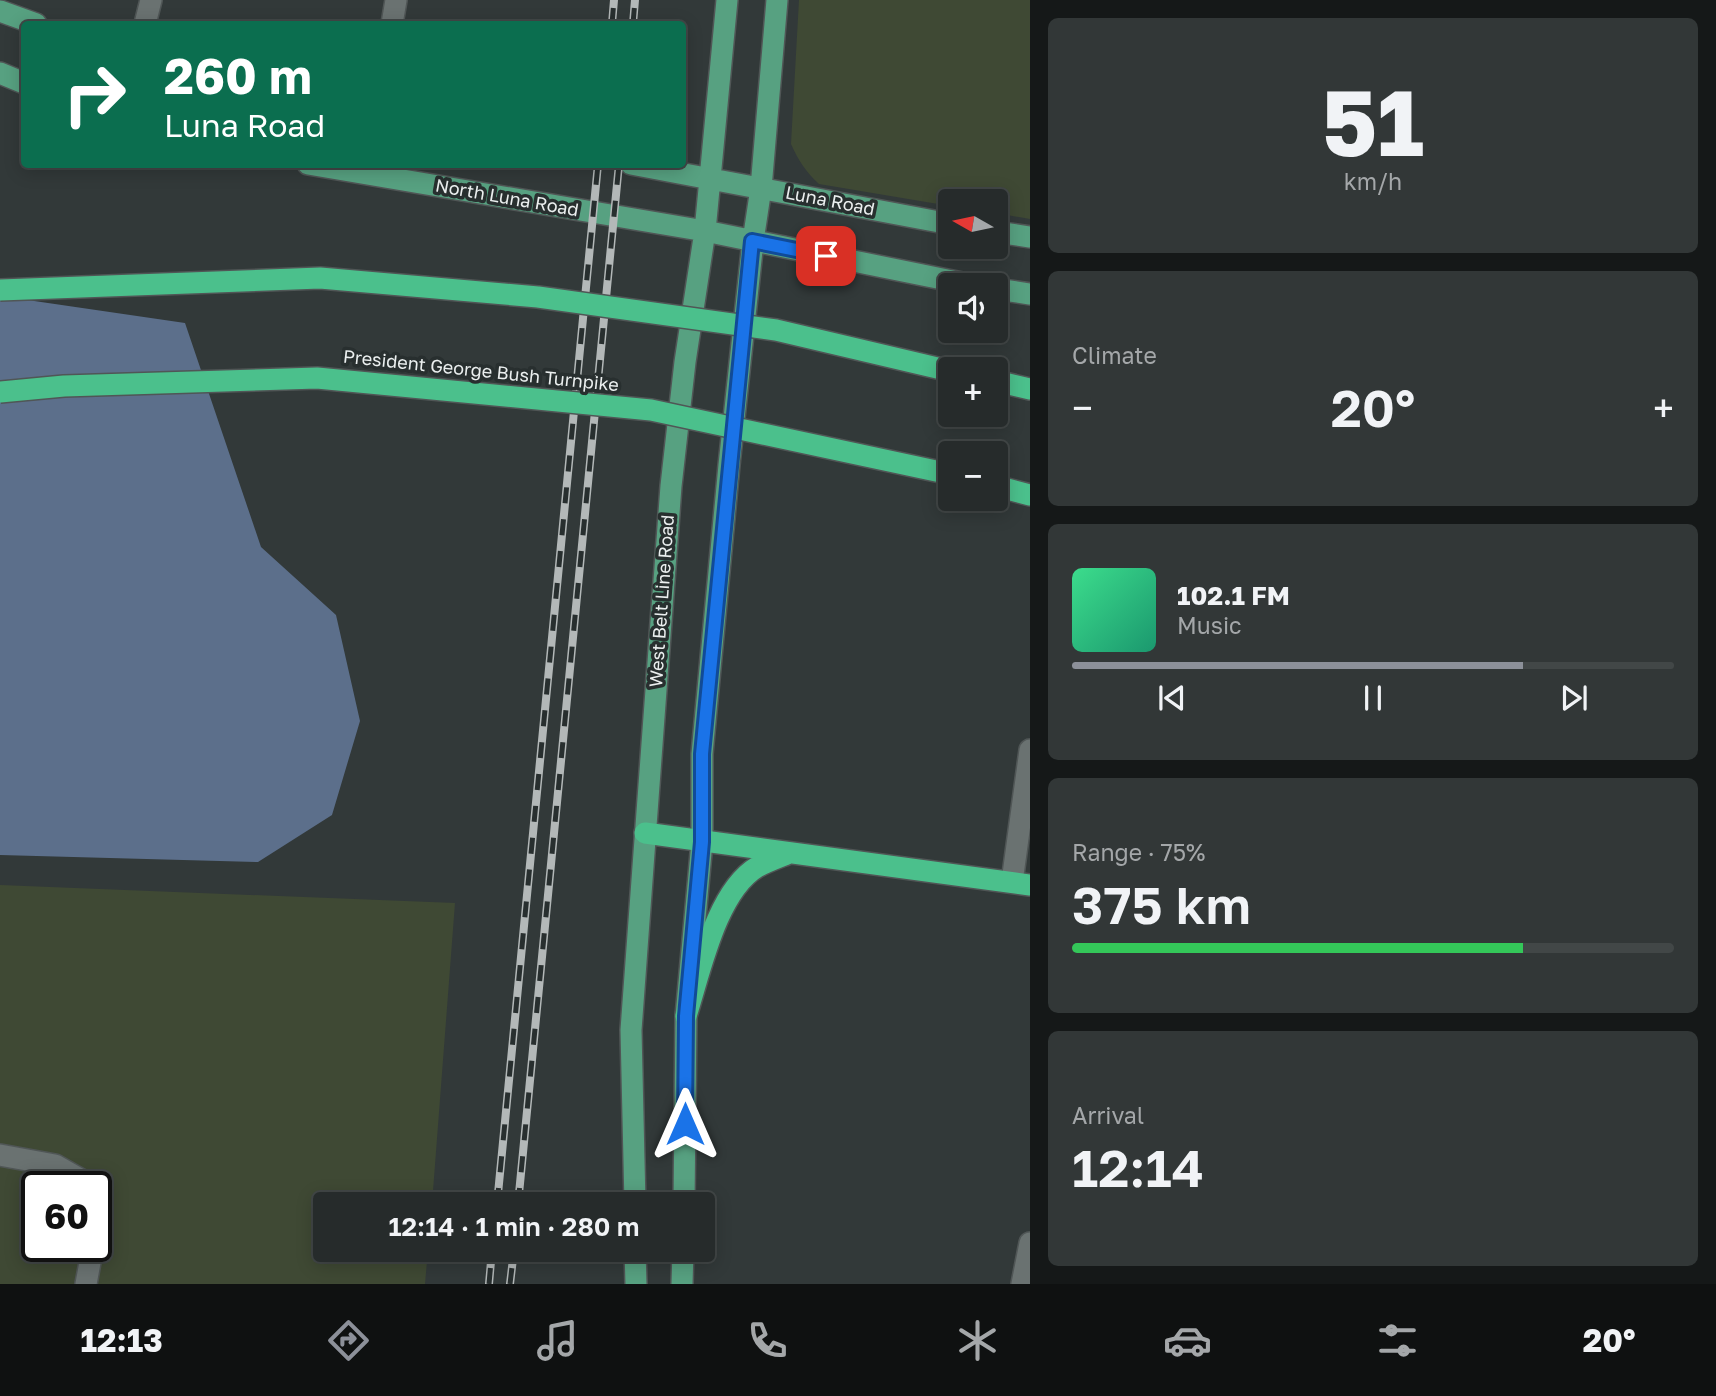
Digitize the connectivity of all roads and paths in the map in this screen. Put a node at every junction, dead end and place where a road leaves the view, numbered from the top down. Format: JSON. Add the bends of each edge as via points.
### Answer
{"nodes":[{"id":1,"x":151,"y":0,"type":"edge"},
{"id":2,"x":396,"y":0,"type":"edge"},
{"id":3,"x":727,"y":0,"type":"edge"},
{"id":4,"x":777,"y":0,"type":"edge"},
{"id":5,"x":0,"y":10,"type":"edge"},
{"id":6,"x":28,"y":21,"type":"edge"},
{"id":7,"x":146,"y":21,"type":"edge"},
{"id":8,"x":392,"y":21,"type":"edge"},
{"id":9,"x":0,"y":73,"type":"edge"},
{"id":10,"x":21,"y":82,"type":"edge"},
{"id":11,"x":332,"y":168,"type":"edge"},
{"id":12,"x":650,"y":168,"type":"edge"},
{"id":13,"x":709,"y":180,"type":"junction"},
{"id":14,"x":761,"y":188,"type":"junction"},
{"id":15,"x":938,"y":222,"type":"edge"},
{"id":16,"x":705,"y":230,"type":"junction"},
{"id":17,"x":1008,"y":234,"type":"edge"},
{"id":18,"x":1030,"y":237,"type":"edge"},
{"id":19,"x":752,"y":241,"type":"junction"},
{"id":20,"x":938,"y":278,"type":"edge"},
{"id":21,"x":0,"y":290,"type":"edge"},
{"id":22,"x":1008,"y":291,"type":"edge"},
{"id":23,"x":1030,"y":294,"type":"edge"},
{"id":24,"x":938,"y":368,"type":"edge"},
{"id":25,"x":1008,"y":384,"type":"edge"},
{"id":26,"x":1030,"y":389,"type":"edge"},
{"id":27,"x":0,"y":392,"type":"edge"},
{"id":28,"x":938,"y":471,"type":"edge"},
{"id":29,"x":1008,"y":489,"type":"edge"},
{"id":30,"x":1030,"y":495,"type":"edge"},
{"id":31,"x":1030,"y":750,"type":"edge"},
{"id":32,"x":645,"y":833,"type":"junction"},
{"id":33,"x":702,"y":842,"type":"junction"},
{"id":34,"x":789,"y":853,"type":"junction"},
{"id":35,"x":1021,"y":883,"type":"edge"},
{"id":36,"x":686,"y":1016,"type":"junction"},
{"id":37,"x":0,"y":1155,"type":"edge"},
{"id":38,"x":66,"y":1171,"type":"edge"},
{"id":39,"x":635,"y":1192,"type":"edge"},
{"id":40,"x":684,"y":1192,"type":"edge"},
{"id":41,"x":1030,"y":1243,"type":"edge"},
{"id":42,"x":90,"y":1262,"type":"edge"},
{"id":43,"x":635,"y":1262,"type":"edge"},
{"id":44,"x":683,"y":1262,"type":"edge"},
{"id":45,"x":86,"y":1284,"type":"edge"},
{"id":46,"x":636,"y":1284,"type":"edge"},
{"id":47,"x":682,"y":1284,"type":"edge"},
{"id":48,"x":1022,"y":1284,"type":"edge"}],
"edges":[{"from":1,"to":7,"type":"lane"},
{"from":2,"to":8,"type":"lane"},
{"from":3,"to":13,"type":"main road","name":"West Belt Line Road"},
{"from":4,"to":14,"type":"main road"},
{"from":5,"to":6,"type":"main road"},
{"from":9,"to":10,"type":"main road"},
{"from":11,"to":16,"type":"main road","name":"North Luna Road"},
{"from":12,"to":13,"type":"main road"},
{"from":13,"to":14,"type":"main road","name":"Luna Road"},
{"from":13,"to":16,"type":"main road","name":"West Belt Line Road"},
{"from":14,"to":15,"type":"main road","name":"Luna Road"},
{"from":14,"to":19,"type":"main road"},
{"from":16,"to":19,"type":"main road"},
{"from":16,"to":32,"type":"main road","name":"West Belt Line Road","via":[[671,486]]},
{"from":17,"to":18,"type":"main road"},
{"from":19,"to":20,"type":"main road"},
{"from":19,"to":33,"type":"main road","via":[[702,754]]},
{"from":21,"to":24,"type":"highway","bridge":true,"via":[[320,278],[538,297],[776,330]]},
{"from":22,"to":23,"type":"main road"},
{"from":25,"to":26,"type":"highway"},
{"from":27,"to":28,"type":"highway","name":"President George Bush Turnpike","bridge":true,"via":[[317,378],[650,410]]},
{"from":29,"to":30,"type":"highway"},
{"from":31,"to":35,"type":"lane"},
{"from":32,"to":33,"type":"highway"},
{"from":32,"to":39,"type":"main road","name":"West Belt Line Road","via":[[631,1030]]},
{"from":33,"to":34,"type":"highway"},
{"from":33,"to":36,"type":"main road"},
{"from":34,"to":35,"type":"highway"},
{"from":34,"to":36,"type":"highway","via":[[756,868],[736,887],[719,917]]},
{"from":36,"to":40,"type":"main road"},
{"from":37,"to":38,"type":"lane"},
{"from":41,"to":48,"type":"lane"},
{"from":42,"to":45,"type":"lane"},
{"from":43,"to":46,"type":"main road"},
{"from":44,"to":47,"type":"main road"}]}
